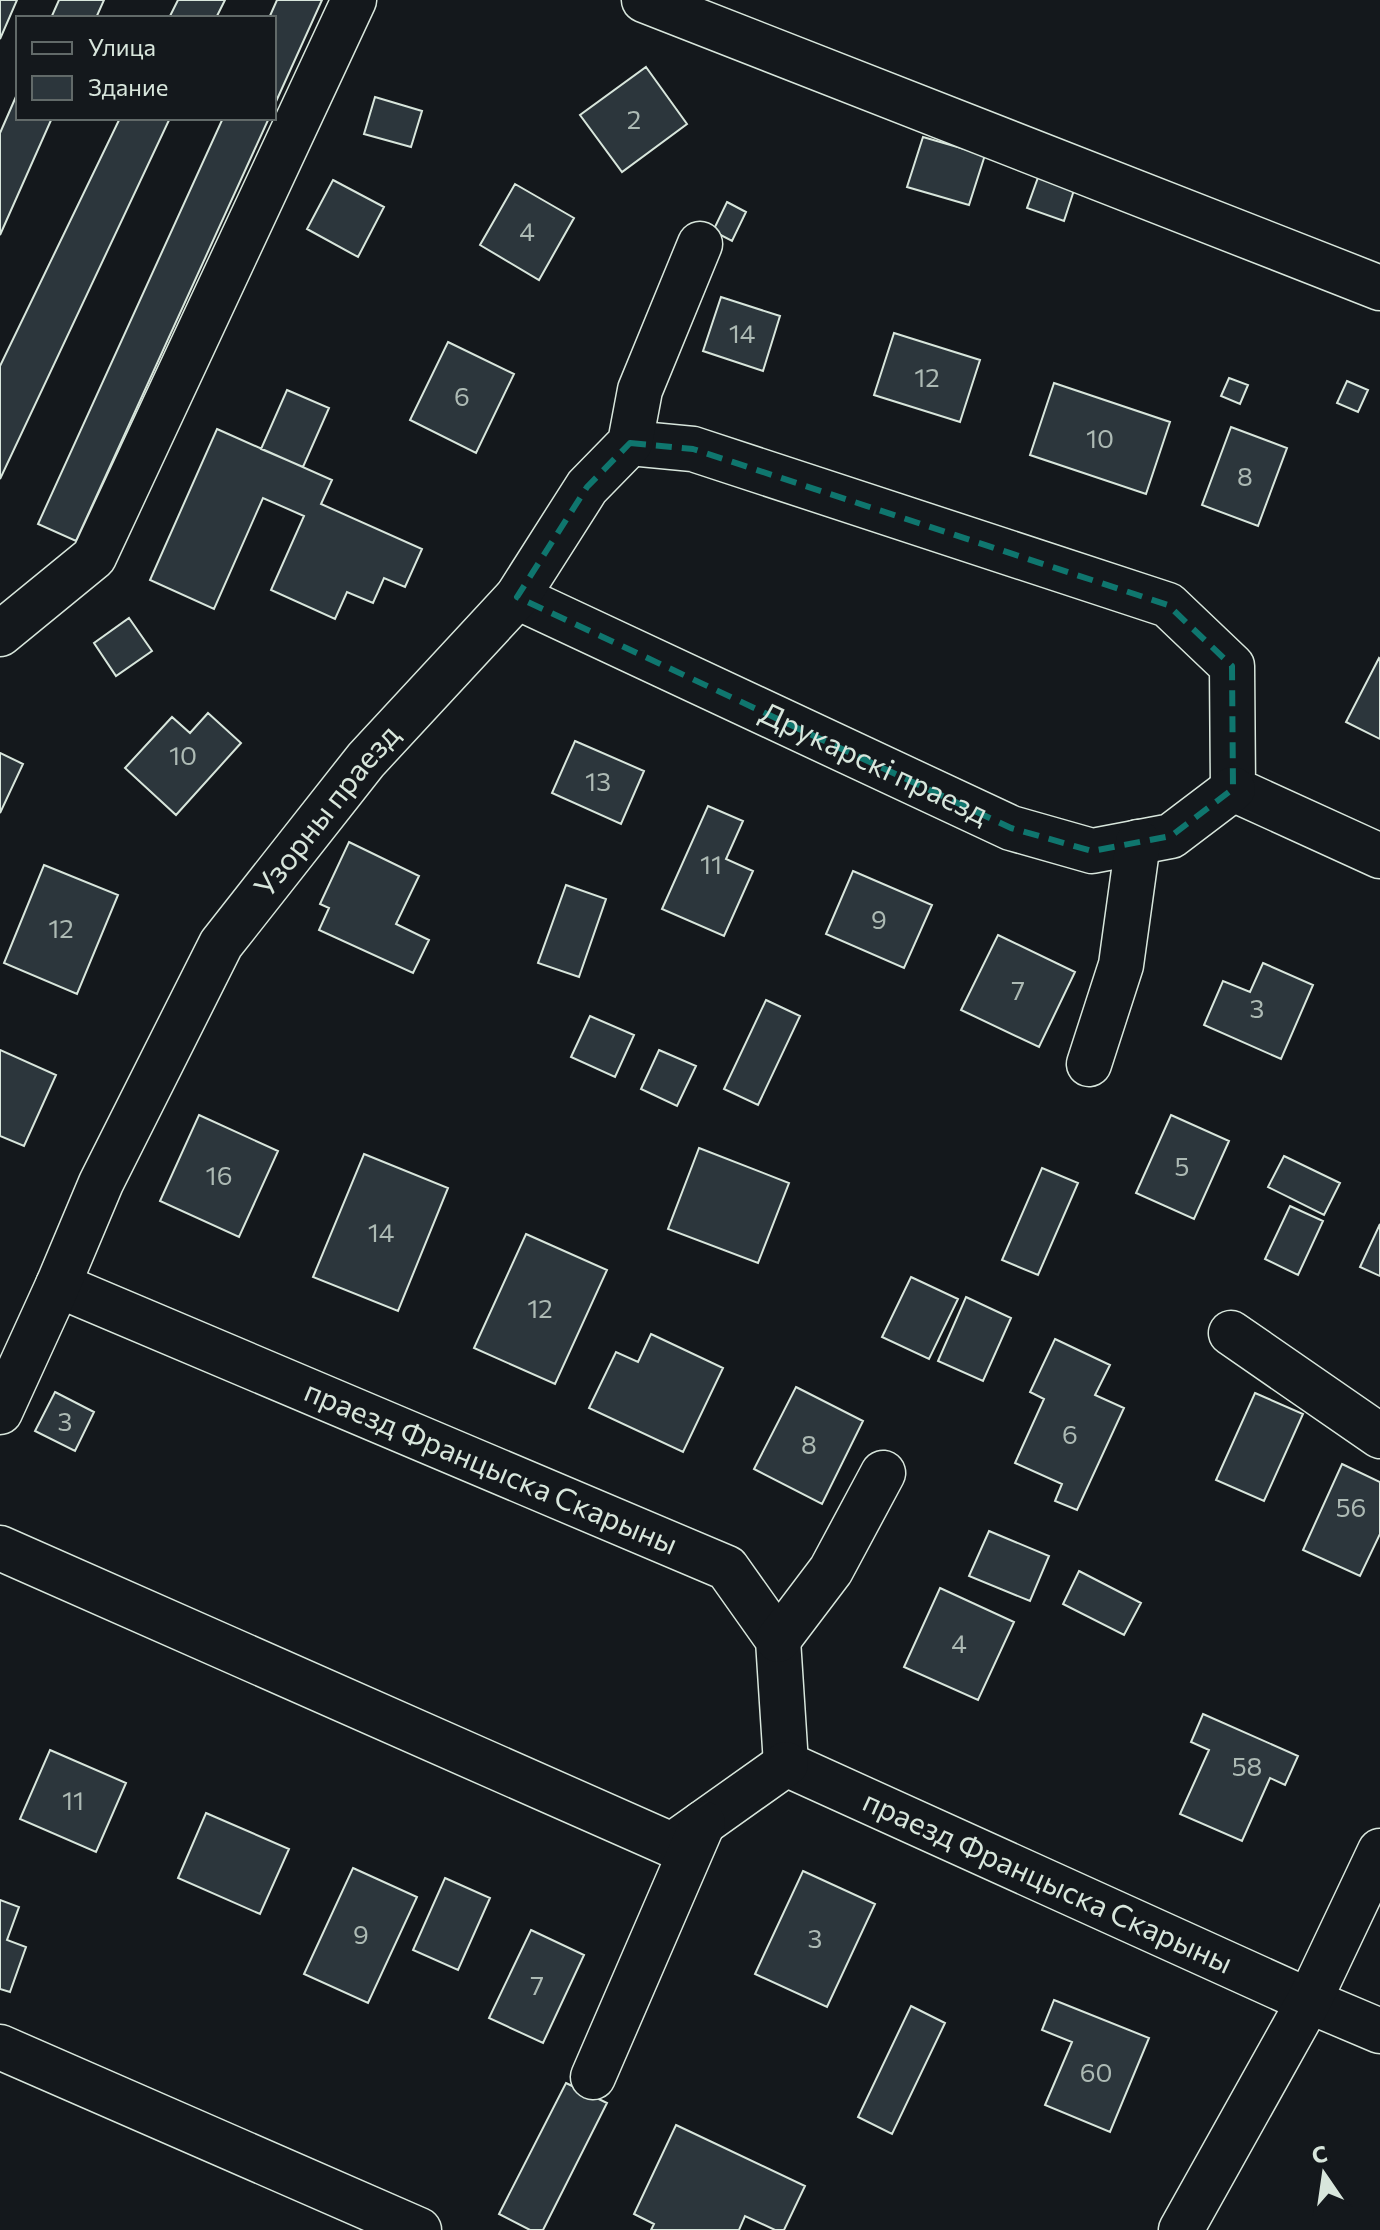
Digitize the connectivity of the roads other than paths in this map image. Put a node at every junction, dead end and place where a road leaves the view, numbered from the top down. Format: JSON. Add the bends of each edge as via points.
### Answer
{"nodes":[{"id":1,"x":354,"y":0,"type":"edge"},
{"id":2,"x":644,"y":0,"type":"edge"},
{"id":3,"x":700,"y":244,"type":"dead end"},
{"id":4,"x":1380,"y":288,"type":"edge"},
{"id":5,"x":630,"y":443,"type":"junction"},
{"id":6,"x":517,"y":597,"type":"junction"},
{"id":7,"x":0,"y":634,"type":"edge"},
{"id":8,"x":1233,"y":789,"type":"junction"},
{"id":9,"x":1138,"y":842,"type":"junction"},
{"id":10,"x":1380,"y":856,"type":"edge"},
{"id":11,"x":1089,"y":1064,"type":"dead end"},
{"id":12,"x":58,"y":1285,"type":"junction"},
{"id":13,"x":1231,"y":1333,"type":"dead end"},
{"id":14,"x":0,"y":1412,"type":"edge"},
{"id":15,"x":1380,"y":1436,"type":"edge"},
{"id":16,"x":883,"y":1473,"type":"dead end"},
{"id":17,"x":0,"y":1548,"type":"edge"},
{"id":18,"x":778,"y":1640,"type":"junction"},
{"id":19,"x":786,"y":1764,"type":"junction"},
{"id":20,"x":703,"y":1823,"type":"junction"},
{"id":21,"x":1380,"y":1851,"type":"edge"},
{"id":22,"x":1309,"y":2001,"type":"junction"},
{"id":23,"x":1380,"y":2031,"type":"edge"},
{"id":24,"x":0,"y":2047,"type":"edge"},
{"id":25,"x":593,"y":2077,"type":"dead end"},
{"id":26,"x":419,"y":2230,"type":"edge"},
{"id":27,"x":1181,"y":2230,"type":"edge"}],
"edges":[{"from":1,"to":7,"type":"street","via":[[94,557]]},
{"from":2,"to":4,"type":"street"},
{"from":3,"to":5,"type":"street","via":[[640,390]]},
{"from":5,"to":6,"type":"street","name":"Узорны праезд","via":[[587,487]]},
{"from":5,"to":8,"type":"street","via":[[693,449],[1168,605],[1232,666]]},
{"from":6,"to":9,"type":"street","name":"Друкарскі праезд","via":[[1011,828],[1092,851]]},
{"from":6,"to":12,"type":"street","name":"Узорны праезд","via":[[366,760],[221,944],[101,1183]]},
{"from":8,"to":9,"type":"street","name":"Друкарскі праезд","via":[[1171,836]]},
{"from":8,"to":10,"type":"street"},
{"from":9,"to":11,"type":"street","via":[[1121,965]]},
{"from":12,"to":14,"type":"street","name":"Узорны праезд"},
{"from":12,"to":18,"type":"street","name":"праезд Францыска Скарыны","via":[[727,1568]]},
{"from":13,"to":15,"type":"street"},
{"from":16,"to":18,"type":"street","via":[[831,1570]]},
{"from":17,"to":20,"type":"street","via":[[672,1845]]},
{"from":18,"to":19,"type":"street"},
{"from":19,"to":20,"type":"street"},
{"from":19,"to":22,"type":"street","name":"праезд Францыска Скарыны"},
{"from":20,"to":25,"type":"street"},
{"from":21,"to":22,"type":"street"},
{"from":22,"to":23,"type":"street","name":"праезд Францыска Скарыны"},
{"from":22,"to":27,"type":"street"},
{"from":24,"to":26,"type":"street"}]}
